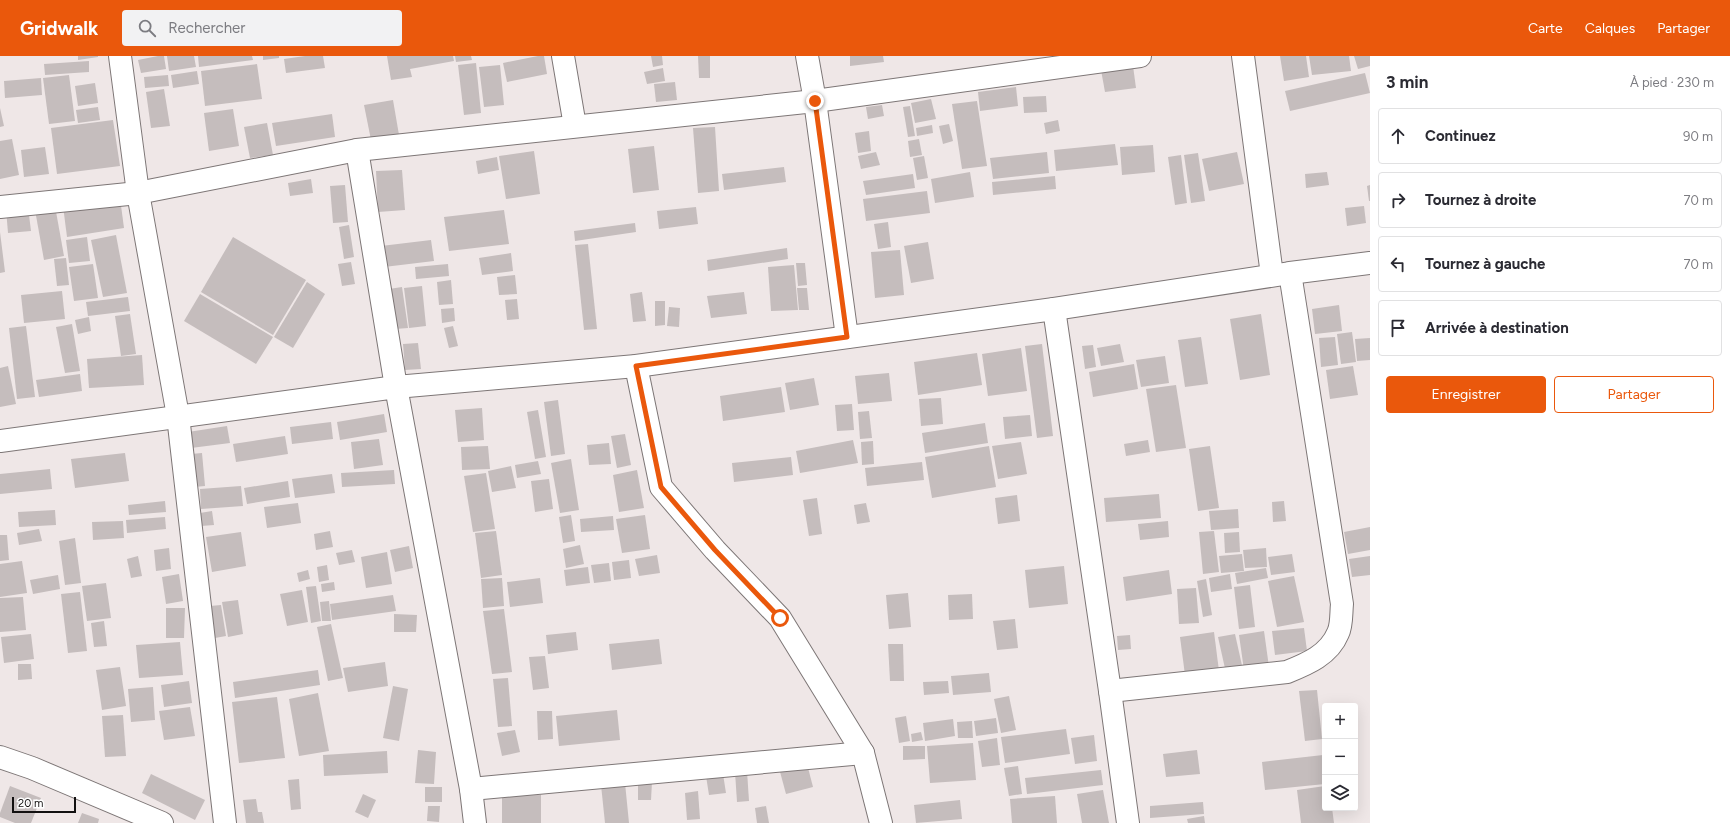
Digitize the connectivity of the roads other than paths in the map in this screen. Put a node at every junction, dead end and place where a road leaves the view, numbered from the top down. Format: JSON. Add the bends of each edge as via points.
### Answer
{"nodes":[{"id":1,"x":120,"y":56,"type":"edge"},
{"id":2,"x":564,"y":56,"type":"edge"},
{"id":3,"x":807,"y":56,"type":"edge"},
{"id":4,"x":1140,"y":56,"type":"edge"},
{"id":5,"x":1243,"y":56,"type":"edge"},
{"id":6,"x":1057,"y":62,"type":"edge"},
{"id":7,"x":815,"y":101,"type":"junction"},
{"id":8,"x":575,"y":126,"type":"junction"},
{"id":9,"x":357,"y":150,"type":"junction"},
{"id":10,"x":138,"y":193,"type":"junction"},
{"id":11,"x":0,"y":207,"type":"edge"},
{"id":12,"x":1370,"y":263,"type":"edge"},
{"id":13,"x":1281,"y":274,"type":"junction"},
{"id":14,"x":1054,"y":309,"type":"junction"},
{"id":15,"x":847,"y":337,"type":"junction"},
{"id":16,"x":636,"y":366,"type":"junction"},
{"id":17,"x":396,"y":387,"type":"junction"},
{"id":18,"x":178,"y":416,"type":"junction"},
{"id":19,"x":0,"y":441,"type":"edge"},
{"id":20,"x":1110,"y":691,"type":"junction"},
{"id":21,"x":863,"y":753,"type":"junction"},
{"id":22,"x":0,"y":757,"type":"edge"},
{"id":23,"x":471,"y":789,"type":"junction"},
{"id":24,"x":162,"y":823,"type":"edge"},
{"id":25,"x":225,"y":823,"type":"edge"},
{"id":26,"x":475,"y":823,"type":"edge"},
{"id":27,"x":882,"y":823,"type":"edge"},
{"id":28,"x":1128,"y":823,"type":"edge"}],
"edges":[{"from":1,"to":10,"type":"street"},
{"from":2,"to":8,"type":"street"},
{"from":3,"to":7,"type":"street"},
{"from":4,"to":6,"type":"street"},
{"from":5,"to":13,"type":"street"},
{"from":6,"to":7,"type":"street"},
{"from":7,"to":8,"type":"street"},
{"from":7,"to":15,"type":"street"},
{"from":8,"to":9,"type":"street"},
{"from":9,"to":10,"type":"street"},
{"from":9,"to":17,"type":"street"},
{"from":10,"to":11,"type":"street"},
{"from":10,"to":18,"type":"street"},
{"from":12,"to":13,"type":"street"},
{"from":13,"to":14,"type":"street"},
{"from":13,"to":20,"type":"street","via":[[1342,604],[1339,632],[1327,650],[1310,663],[1287,672]]},
{"from":14,"to":15,"type":"street"},
{"from":14,"to":20,"type":"street"},
{"from":15,"to":16,"type":"street"},
{"from":16,"to":17,"type":"street"},
{"from":16,"to":21,"type":"street","via":[[661,487],[715,550],[780,618]]},
{"from":17,"to":18,"type":"street"},
{"from":17,"to":23,"type":"street"},
{"from":18,"to":19,"type":"street"},
{"from":18,"to":25,"type":"street"},
{"from":20,"to":28,"type":"street"},
{"from":21,"to":23,"type":"street"},
{"from":21,"to":27,"type":"street"},
{"from":22,"to":24,"type":"street"},
{"from":23,"to":26,"type":"street"}]}
